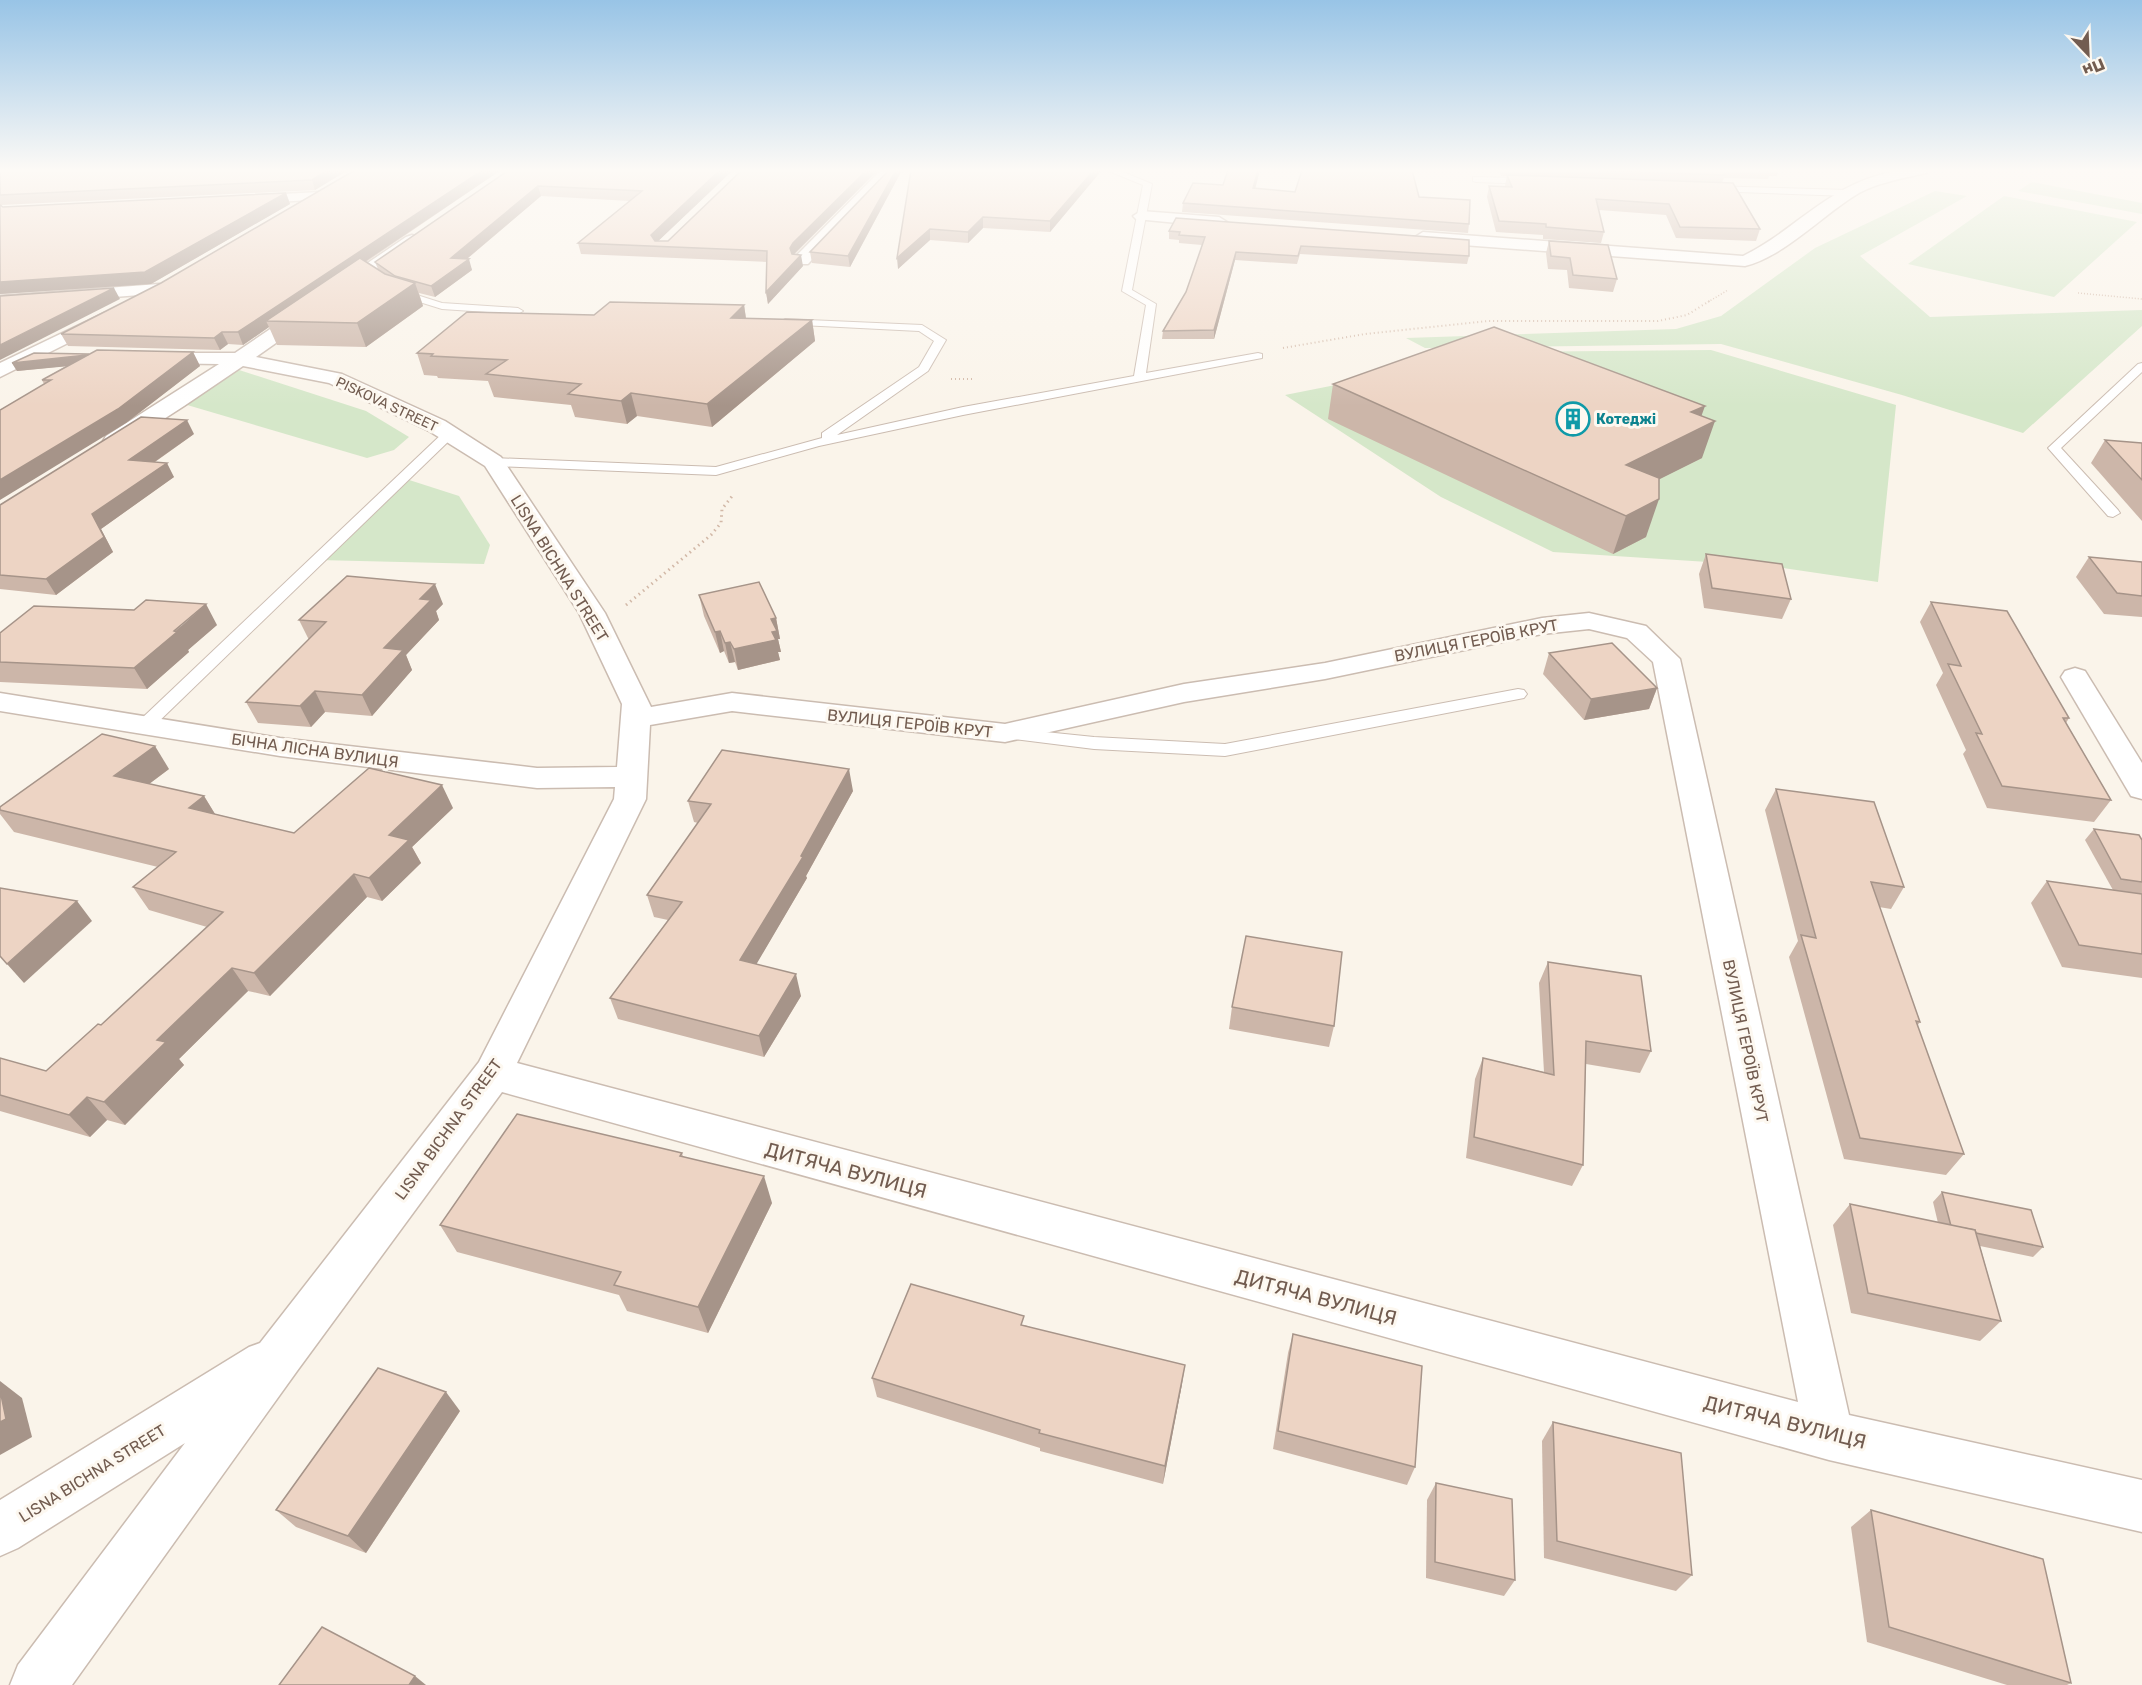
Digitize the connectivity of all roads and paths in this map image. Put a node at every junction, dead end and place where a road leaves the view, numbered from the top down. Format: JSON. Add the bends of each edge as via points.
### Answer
{"nodes":[{"id":1,"x":403,"y":249,"type":"edge"},
{"id":2,"x":813,"y":249,"type":"edge"},
{"id":3,"x":1135,"y":249,"type":"edge"},
{"id":4,"x":1582,"y":249,"type":"edge"},
{"id":5,"x":1769,"y":249,"type":"edge"},
{"id":6,"x":802,"y":260,"type":"edge"},
{"id":7,"x":1745,"y":261,"type":"junction"},
{"id":8,"x":390,"y":288,"type":"edge"},
{"id":9,"x":2078,"y":293,"type":"dead end"},
{"id":10,"x":2142,"y":299,"type":"edge"},
{"id":11,"x":0,"y":301,"type":"edge"},
{"id":12,"x":518,"y":311,"type":"edge"},
{"id":13,"x":773,"y":322,"type":"edge"},
{"id":14,"x":38,"y":353,"type":"junction"},
{"id":15,"x":74,"y":354,"type":"edge"},
{"id":16,"x":132,"y":356,"type":"edge"},
{"id":17,"x":1258,"y":356,"type":"joint"},
{"id":18,"x":238,"y":359,"type":"junction"},
{"id":19,"x":2142,"y":366,"type":"edge"},
{"id":20,"x":0,"y":371,"type":"edge"},
{"id":21,"x":1139,"y":379,"type":"junction"},
{"id":22,"x":449,"y":434,"type":"junction"},
{"id":23,"x":817,"y":443,"type":"junction"},
{"id":24,"x":98,"y":451,"type":"edge"},
{"id":25,"x":493,"y":462,"type":"junction"},
{"id":26,"x":739,"y":490,"type":"dead end"},
{"id":27,"x":2113,"y":513,"type":"dead end"},
{"id":28,"x":605,"y":640,"type":"junction"},
{"id":29,"x":2075,"y":676,"type":"dead end"},
{"id":30,"x":1518,"y":694,"type":"dead end"},
{"id":31,"x":0,"y":702,"type":"edge"},
{"id":32,"x":636,"y":719,"type":"junction"},
{"id":33,"x":145,"y":725,"type":"junction"},
{"id":34,"x":1005,"y":733,"type":"junction"},
{"id":35,"x":632,"y":777,"type":"junction"},
{"id":36,"x":2142,"y":789,"type":"edge"},
{"id":37,"x":493,"y":1073,"type":"junction"},
{"id":38,"x":280,"y":1355,"type":"junction"},
{"id":39,"x":1829,"y":1435,"type":"junction"},
{"id":40,"x":2142,"y":1506,"type":"edge"},
{"id":41,"x":0,"y":1530,"type":"edge"},
{"id":42,"x":38,"y":1685,"type":"edge"}],
"edges":[{"from":1,"to":18,"type":"street"},
{"from":2,"to":6,"type":"street"},
{"from":3,"to":21,"type":"lane","via":[[1127,291],[1151,304]]},
{"from":4,"to":7,"type":"street"},
{"from":5,"to":7,"type":"street"},
{"from":7,"to":17,"type":"path","via":[[1724,274],[1729,290],[1687,315],[1658,321],[1488,321],[1292,345]]},
{"from":8,"to":12,"type":"lane","via":[[409,298],[442,306]]},
{"from":9,"to":10,"type":"path"},
{"from":11,"to":14,"type":"street","via":[[164,286]]},
{"from":13,"to":23,"type":"lane","via":[[922,328],[940,340],[924,369]]},
{"from":14,"to":15,"type":"street"},
{"from":14,"to":20,"type":"street"},
{"from":16,"to":18,"type":"street","name":"PISKOVA STREET"},
{"from":17,"to":21,"type":"lane"},
{"from":18,"to":22,"type":"street","name":"PISKOVA STREET","via":[[335,378]]},
{"from":18,"to":24,"type":"street"},
{"from":19,"to":27,"type":"lane","via":[[2054,448]]},
{"from":21,"to":23,"type":"lane"},
{"from":22,"to":25,"type":"street","name":"PISKOVA STREET"},
{"from":22,"to":33,"type":"lane"},
{"from":23,"to":25,"type":"lane","via":[[716,471]]},
{"from":25,"to":28,"type":"street","name":"LISNA BICHNA STREET","via":[[592,613]]},
{"from":26,"to":28,"type":"path","via":[[722,509],[721,523],[711,536],[629,601]]},
{"from":28,"to":32,"type":"street","name":"LISNA BICHNA STREET","via":[[637,704]]},
{"from":29,"to":36,"type":"street"},
{"from":30,"to":34,"type":"lane","via":[[1226,750],[1094,743]]},
{"from":31,"to":33,"type":"street","name":"БІЧНА ЛІСНА ВУЛИЦЯ"},
{"from":32,"to":34,"type":"street","name":"ВУЛИЦЯ ГЕРОЇВ КРУТ","via":[[732,702]]},
{"from":32,"to":35,"type":"street","name":"LISNA BICHNA STREET"},
{"from":33,"to":35,"type":"street","name":"БІЧНА ЛІСНА ВУЛИЦЯ","via":[[280,747],[537,778]]},
{"from":34,"to":39,"type":"street","name":"ВУЛИЦЯ ГЕРОЇВ КРУТ","via":[[1184,693],[1325,671],[1542,626],[1589,621],[1636,632],[1666,659]]},
{"from":35,"to":37,"type":"street","name":"LISNA BICHNA STREET","via":[[630,799]]},
{"from":37,"to":38,"type":"street","name":"LISNA BICHNA STREET"},
{"from":37,"to":39,"type":"street","name":"ДИТЯЧА ВУЛИЦЯ"},
{"from":38,"to":41,"type":"street","name":"LISNA BICHNA STREET"},
{"from":38,"to":42,"type":"street"},
{"from":39,"to":40,"type":"street","name":"ДИТЯЧА ВУЛИЦЯ"}]}
